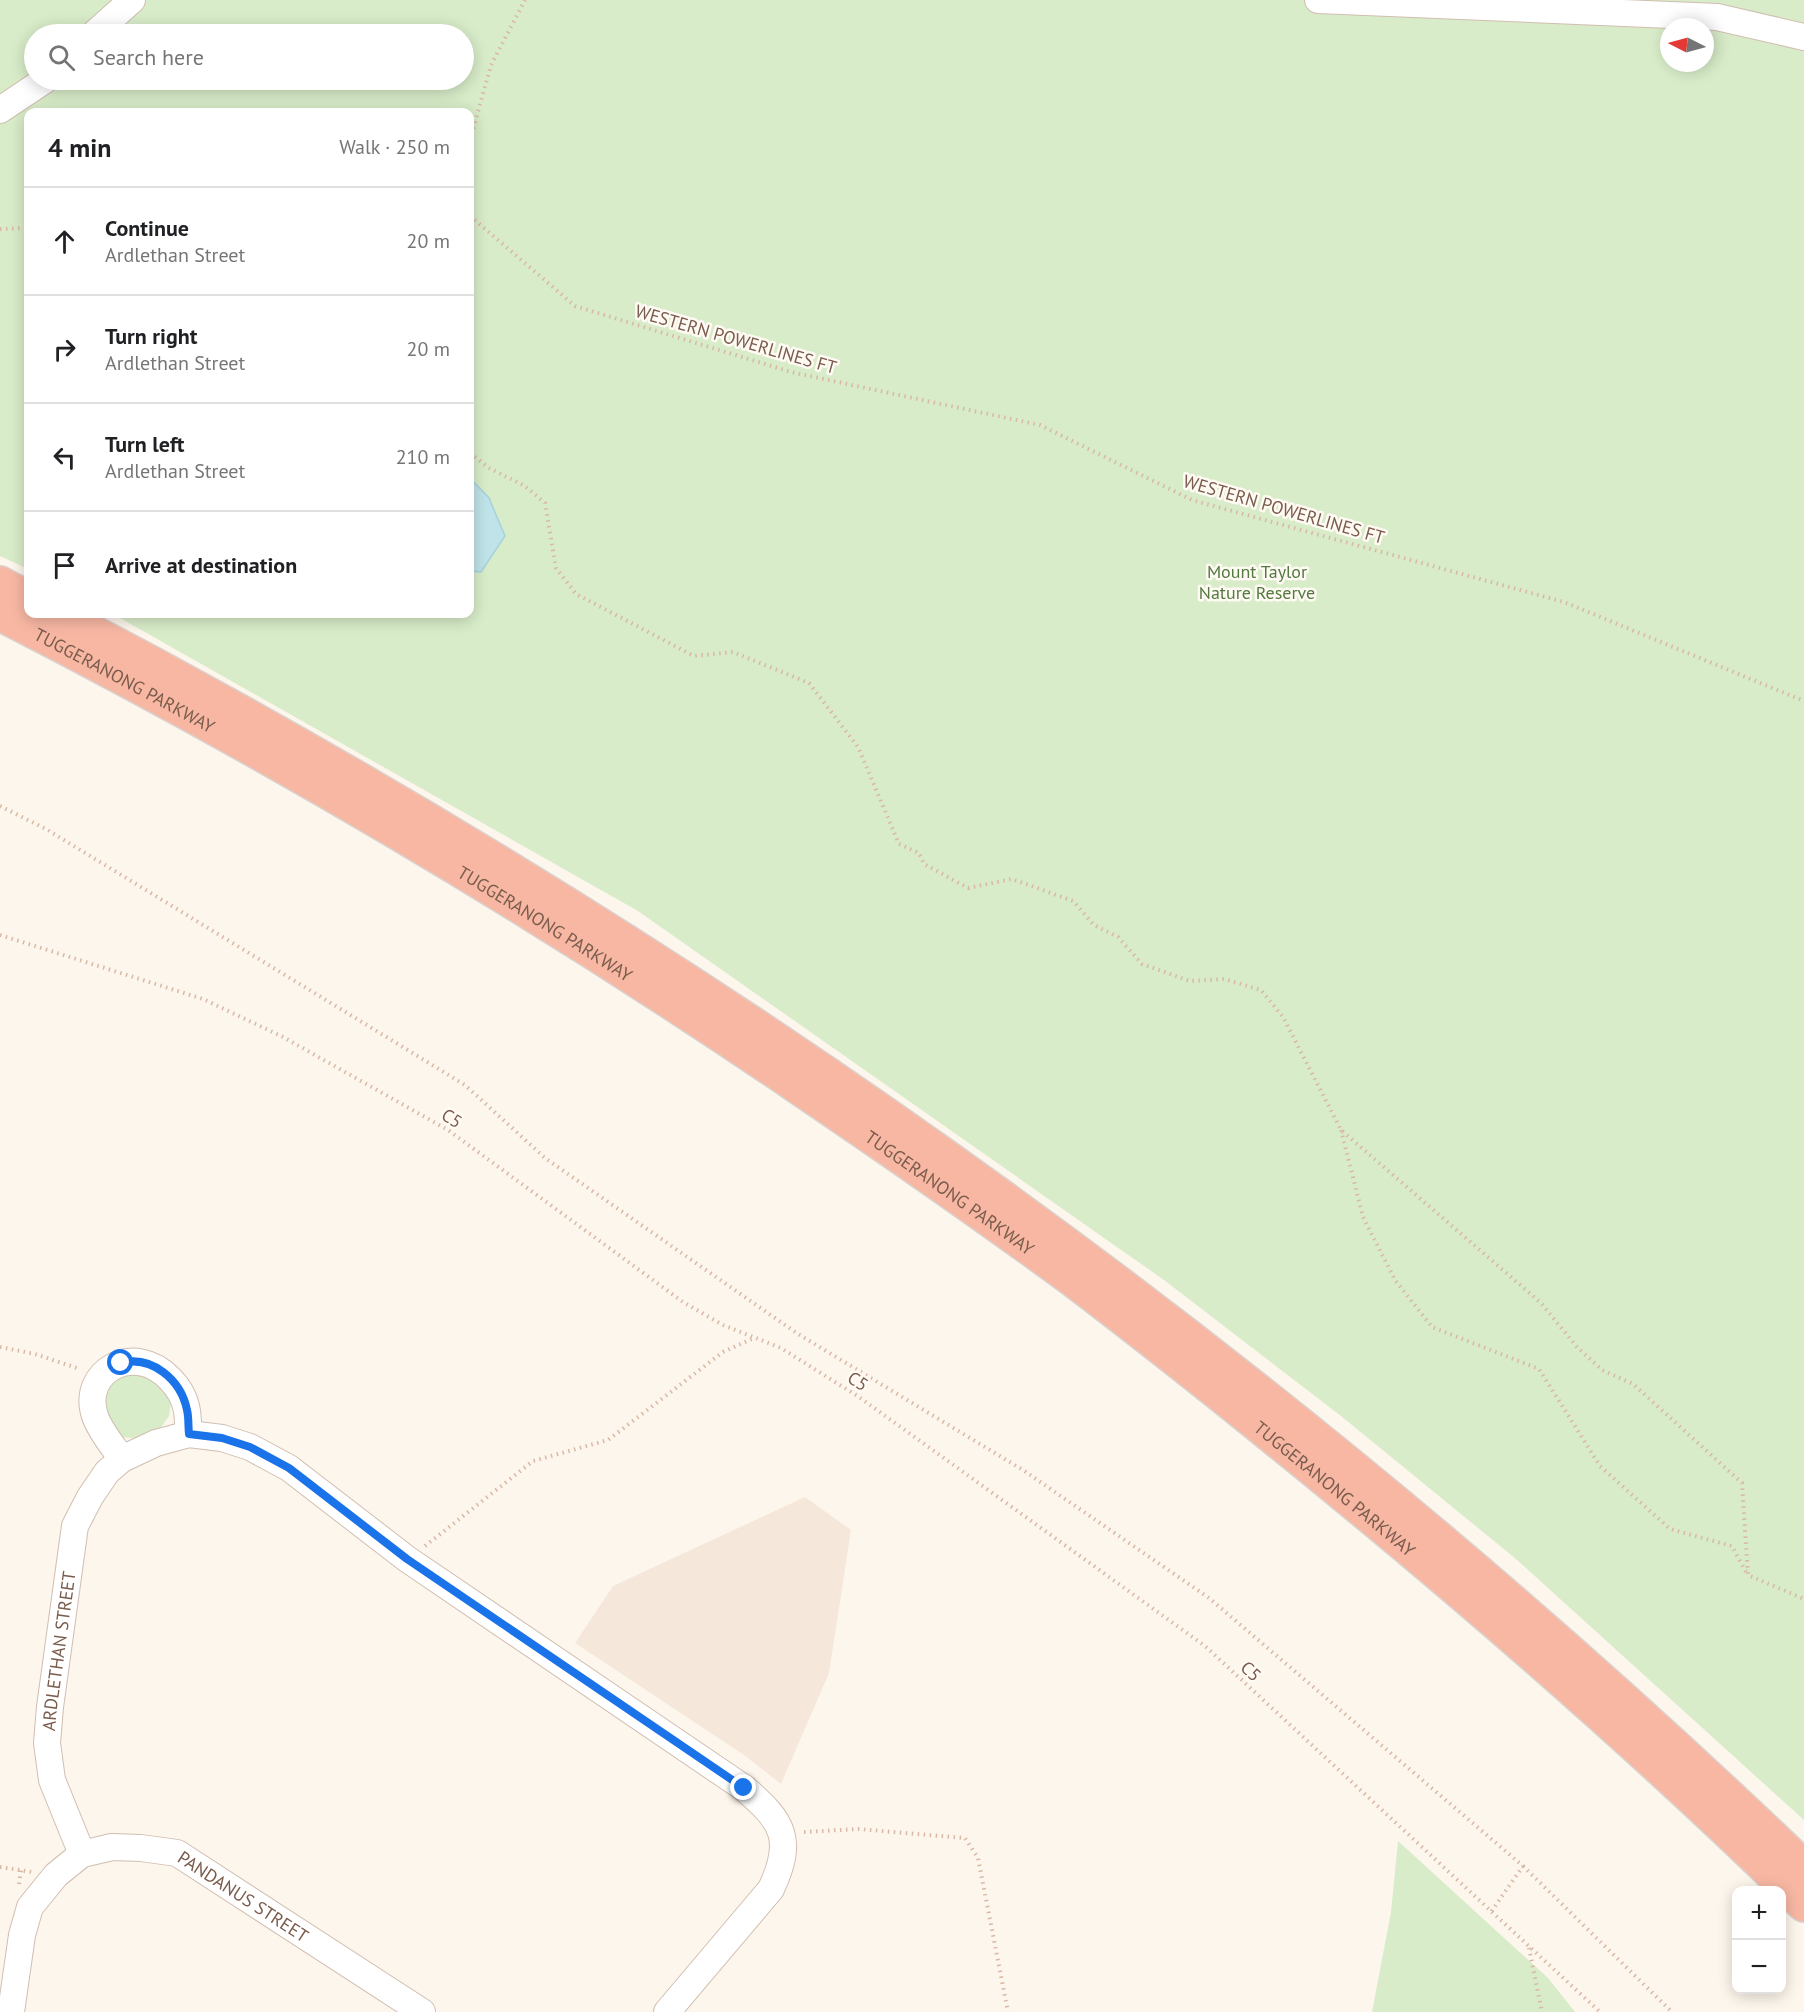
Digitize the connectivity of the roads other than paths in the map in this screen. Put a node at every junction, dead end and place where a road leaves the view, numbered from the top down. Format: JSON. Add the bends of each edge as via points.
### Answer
{"nodes":[{"id":1,"x":132,"y":0,"type":"edge"},
{"id":2,"x":1318,"y":0,"type":"edge"},
{"id":3,"x":105,"y":24,"type":"edge"},
{"id":4,"x":1804,"y":37,"type":"edge"},
{"id":5,"x":30,"y":90,"type":"edge"},
{"id":6,"x":0,"y":110,"type":"edge"},
{"id":7,"x":0,"y":583,"type":"edge"},
{"id":8,"x":24,"y":596,"type":"edge"},
{"id":9,"x":0,"y":614,"type":"edge"},
{"id":10,"x":67,"y":618,"type":"edge"},
{"id":11,"x":189,"y":1434,"type":"junction"},
{"id":12,"x":122,"y":1459,"type":"junction"},
{"id":13,"x":82,"y":1854,"type":"junction"},
{"id":14,"x":1804,"y":1867,"type":"edge"},
{"id":15,"x":1804,"y":1905,"type":"edge"},
{"id":16,"x":11,"y":2012,"type":"edge"},
{"id":17,"x":422,"y":2012,"type":"edge"},
{"id":18,"x":667,"y":2012,"type":"edge"}],
"edges":[{"from":1,"to":3,"type":"street"},
{"from":2,"to":4,"type":"street","via":[[1717,17]]},
{"from":5,"to":6,"type":"street"},
{"from":7,"to":8,"type":"highway"},
{"from":9,"to":15,"type":"highway","name":"TUGGERANONG PARKWAY","via":[[277,763],[501,894],[697,1019],[891,1150],[1148,1337],[1454,1585],[1598,1711]]},
{"from":10,"to":14,"type":"highway","name":"TUGGERANONG PARKWAY","via":[[333,763],[532,882],[728,1006],[1031,1217],[1194,1340],[1416,1518],[1557,1639]]},
{"from":11,"to":12,"type":"street","name":"ARDLETHAN STREET","via":[[156,1443]]},
{"from":11,"to":12,"type":"street","via":[[187,1409],[178,1387],[156,1366],[143,1361],[114,1366],[102,1376],[94,1394],[95,1416]]},
{"from":11,"to":18,"type":"street","name":"ARDLETHAN STREET","via":[[250,1447],[289,1468],[407,1559],[744,1788],[771,1814],[782,1833],[784,1850],[771,1889]]},
{"from":12,"to":13,"type":"street","name":"ARDLETHAN STREET","via":[[107,1472],[75,1526],[50,1707],[47,1743],[52,1780]]},
{"from":13,"to":16,"type":"street","name":"PANDANUS STREET","via":[[56,1875],[30,1907]]},
{"from":13,"to":17,"type":"street","name":"PANDANUS STREET","via":[[112,1847],[177,1853]]}]}
